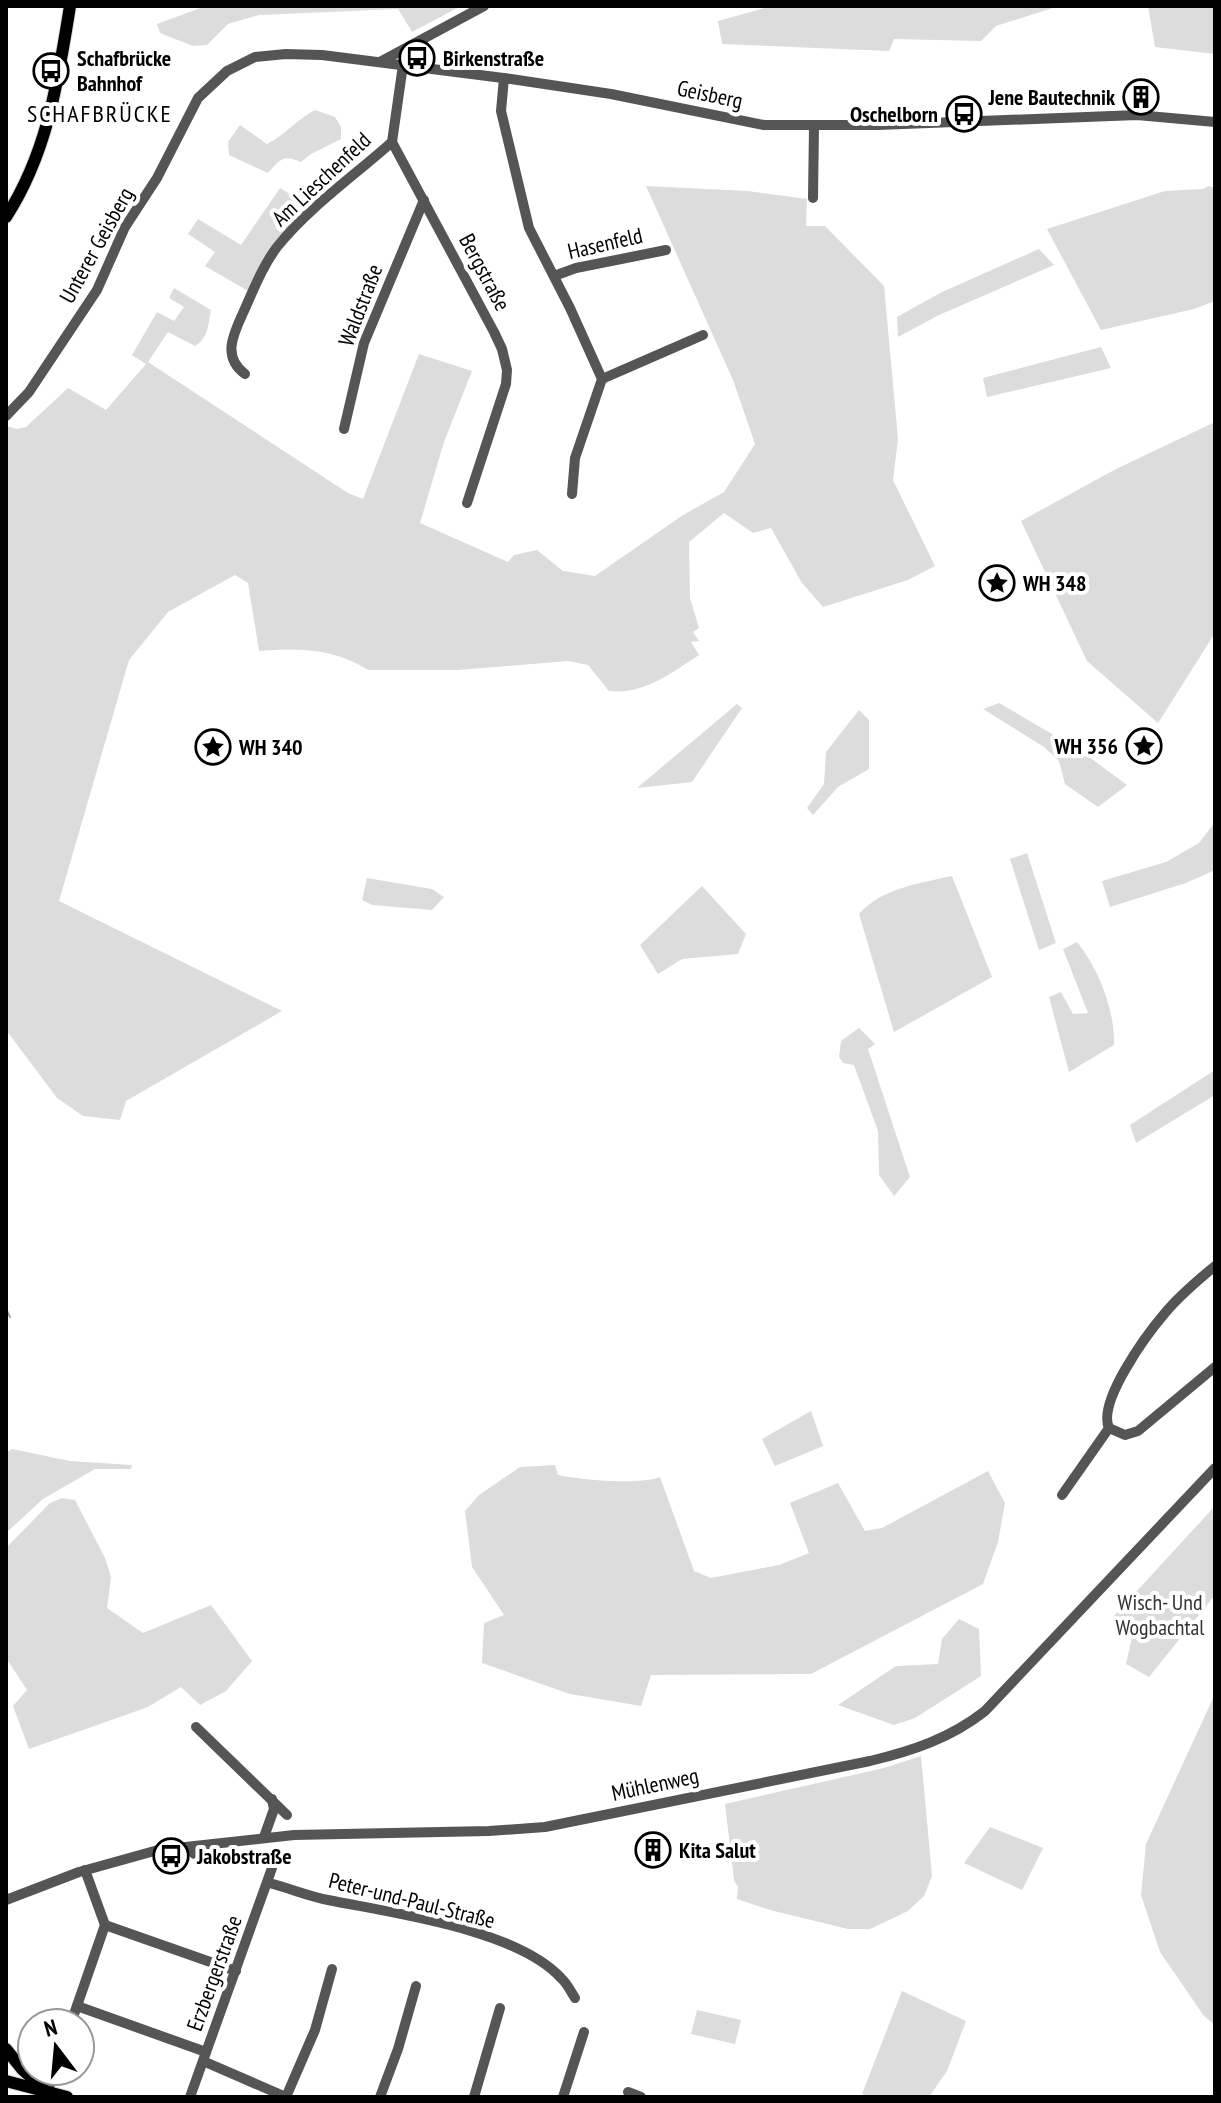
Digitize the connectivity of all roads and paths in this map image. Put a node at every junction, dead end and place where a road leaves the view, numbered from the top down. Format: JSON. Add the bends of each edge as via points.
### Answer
{"nodes":[{"id":1,"x":70,"y":6,"type":"edge"},
{"id":2,"x":484,"y":6,"type":"edge"},
{"id":3,"x":380,"y":62,"type":"junction"},
{"id":4,"x":403,"y":65,"type":"junction"},
{"id":5,"x":504,"y":78,"type":"junction"},
{"id":6,"x":209,"y":86,"type":"joint"},
{"id":7,"x":1215,"y":122,"type":"edge"},
{"id":8,"x":814,"y":126,"type":"junction"},
{"id":9,"x":392,"y":142,"type":"junction"},
{"id":10,"x":813,"y":198,"type":"dead end"},
{"id":11,"x":424,"y":200,"type":"junction"},
{"id":12,"x":6,"y":217,"type":"edge"},
{"id":13,"x":666,"y":250,"type":"dead end"},
{"id":14,"x":554,"y":276,"type":"junction"},
{"id":15,"x":703,"y":335,"type":"dead end"},
{"id":16,"x":245,"y":374,"type":"dead end"},
{"id":17,"x":602,"y":379,"type":"junction"},
{"id":18,"x":6,"y":416,"type":"edge"},
{"id":19,"x":344,"y":429,"type":"dead end"},
{"id":20,"x":572,"y":494,"type":"dead end"},
{"id":21,"x":467,"y":503,"type":"dead end"},
{"id":22,"x":1215,"y":1266,"type":"edge"},
{"id":23,"x":1215,"y":1367,"type":"edge"},
{"id":24,"x":1109,"y":1428,"type":"junction"},
{"id":25,"x":1215,"y":1468,"type":"edge"},
{"id":26,"x":1062,"y":1495,"type":"dead end"},
{"id":27,"x":196,"y":1727,"type":"dead end"},
{"id":28,"x":272,"y":1799,"type":"junction"},
{"id":29,"x":287,"y":1815,"type":"dead end"},
{"id":30,"x":264,"y":1837,"type":"junction"},
{"id":31,"x":193,"y":1847,"type":"junction"},
{"id":32,"x":85,"y":1870,"type":"junction"},
{"id":33,"x":269,"y":1883,"type":"junction"},
{"id":34,"x":6,"y":1900,"type":"edge"},
{"id":35,"x":105,"y":1925,"type":"junction"},
{"id":36,"x":332,"y":1969,"type":"dead end"},
{"id":37,"x":236,"y":1971,"type":"junction"},
{"id":38,"x":416,"y":1986,"type":"dead end"},
{"id":39,"x":575,"y":1998,"type":"dead end"},
{"id":40,"x":77,"y":2006,"type":"joint"},
{"id":41,"x":500,"y":2008,"type":"dead end"},
{"id":42,"x":584,"y":2032,"type":"dead end"},
{"id":43,"x":6,"y":2049,"type":"edge"},
{"id":44,"x":204,"y":2056,"type":"junction"},
{"id":45,"x":6,"y":2081,"type":"edge"},
{"id":46,"x":49,"y":2087,"type":"edge"},
{"id":47,"x":48,"y":2091,"type":"junction"},
{"id":48,"x":628,"y":2092,"type":"dead end"},
{"id":49,"x":67,"y":2097,"type":"edge"},
{"id":50,"x":190,"y":2097,"type":"edge"},
{"id":51,"x":286,"y":2097,"type":"edge"},
{"id":52,"x":380,"y":2097,"type":"edge"},
{"id":53,"x":474,"y":2097,"type":"edge"},
{"id":54,"x":563,"y":2097,"type":"edge"},
{"id":55,"x":641,"y":2097,"type":"edge"}],
"edges":[{"from":1,"to":12,"type":"main road","via":[[54,104],[33,168]]},
{"from":2,"to":3,"type":"street"},
{"from":3,"to":4,"type":"street","name":"Geisberg"},
{"from":3,"to":6,"type":"street","name":"Geisberg","via":[[268,55],[236,66]]},
{"from":4,"to":5,"type":"street","name":"Geisberg"},
{"from":4,"to":9,"type":"street"},
{"from":5,"to":8,"type":"street","name":"Geisberg","via":[[764,125]]},
{"from":5,"to":14,"type":"street","via":[[501,111],[529,228]]},
{"from":6,"to":18,"type":"street","name":"Unterer Geisberg","via":[[125,227],[97,290],[29,392]]},
{"from":7,"to":8,"type":"street","name":"Geisberg","via":[[1137,115]]},
{"from":8,"to":10,"type":"street"},
{"from":9,"to":11,"type":"street","name":"Bergstraße"},
{"from":9,"to":16,"type":"street","name":"Am Lieschenfeld","via":[[305,216],[267,262],[230,348],[231,359]]},
{"from":11,"to":19,"type":"street","name":"Waldstraße","via":[[364,343]]},
{"from":11,"to":21,"type":"street","name":"Bergstraße","via":[[494,332],[507,370]]},
{"from":13,"to":14,"type":"street","name":"Hasenfeld"},
{"from":14,"to":17,"type":"street"},
{"from":15,"to":17,"type":"street"},
{"from":17,"to":20,"type":"street","via":[[575,458]]},
{"from":22,"to":24,"type":"street","via":[[1167,1311],[1141,1346],[1110,1403]]},
{"from":23,"to":24,"type":"street","via":[[1138,1431],[1125,1435]]},
{"from":24,"to":26,"type":"street"},
{"from":25,"to":30,"type":"street","name":"Mühlenweg","via":[[985,1711],[940,1739],[870,1761],[545,1827]]},
{"from":27,"to":28,"type":"street"},
{"from":28,"to":29,"type":"street"},
{"from":28,"to":30,"type":"street","via":[[274,1809]]},
{"from":30,"to":31,"type":"street","name":"Mühlenweg"},
{"from":31,"to":32,"type":"street","name":"Mühlenweg","via":[[136,1855]]},
{"from":31,"to":33,"type":"street","name":"Erzbergerstraße","via":[[198,1856],[269,1858]]},
{"from":32,"to":34,"type":"street","name":"Mühlenweg"},
{"from":32,"to":35,"type":"street"},
{"from":33,"to":37,"type":"street","name":"Erzbergerstraße"},
{"from":33,"to":39,"type":"street","name":"Peter-und-Paul-Straße","via":[[491,1938],[561,1977]]},
{"from":35,"to":37,"type":"street"},
{"from":35,"to":40,"type":"street"},
{"from":36,"to":51,"type":"street","via":[[315,2030]]},
{"from":37,"to":44,"type":"street","name":"Erzbergerstraße"},
{"from":38,"to":52,"type":"street"},
{"from":40,"to":44,"type":"street"},
{"from":41,"to":53,"type":"street"},
{"from":42,"to":54,"type":"street"},
{"from":43,"to":47,"type":"main road"},
{"from":44,"to":50,"type":"street","name":"Erzbergerstraße"},
{"from":44,"to":51,"type":"street"},
{"from":45,"to":47,"type":"main road"},
{"from":46,"to":47,"type":"street"},
{"from":47,"to":49,"type":"main road"},
{"from":48,"to":55,"type":"street"}]}
